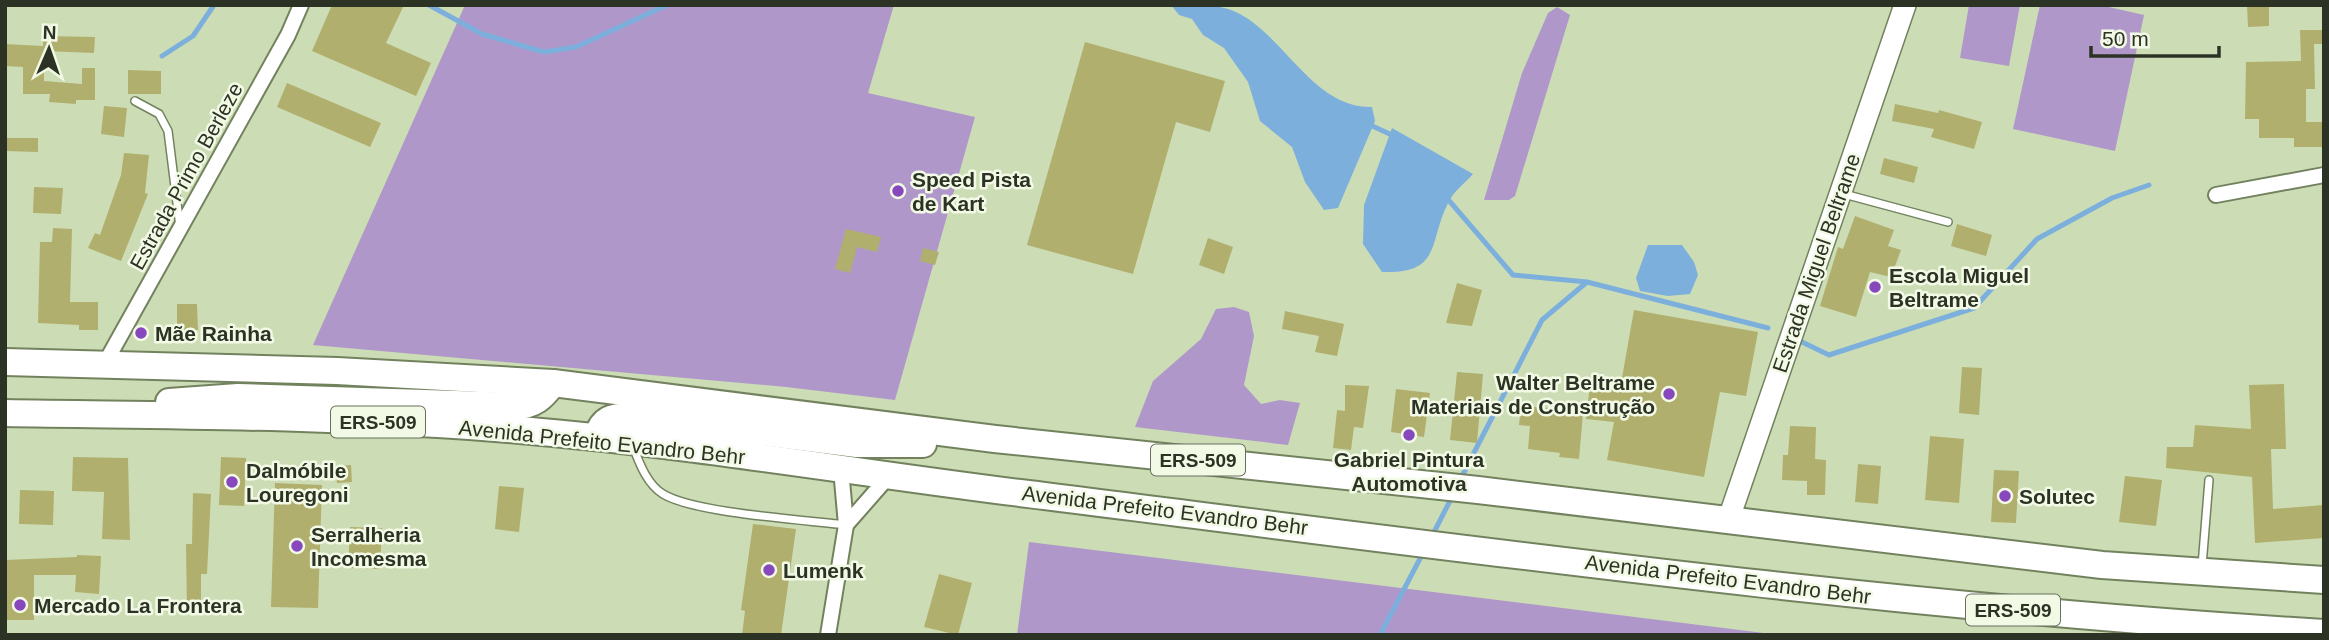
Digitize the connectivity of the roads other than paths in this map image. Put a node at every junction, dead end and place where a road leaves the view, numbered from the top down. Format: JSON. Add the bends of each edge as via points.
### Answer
{"nodes":[{"id":1,"x":302,"y":5,"type":"edge"},
{"id":2,"x":1905,"y":5,"type":"edge"},
{"id":3,"x":135,"y":100,"type":"dead end"},
{"id":4,"x":2324,"y":176,"type":"edge"},
{"id":5,"x":1840,"y":192,"type":"junction"},
{"id":6,"x":2216,"y":195,"type":"dead end"},
{"id":7,"x":1948,"y":222,"type":"dead end"},
{"id":8,"x":180,"y":231,"type":"junction"},
{"id":9,"x":5,"y":362,"type":"edge"},
{"id":10,"x":104,"y":365,"type":"junction"},
{"id":11,"x":553,"y":383,"type":"junction"},
{"id":12,"x":5,"y":414,"type":"edge"},
{"id":13,"x":91,"y":415,"type":"junction"},
{"id":14,"x":597,"y":437,"type":"junction"},
{"id":15,"x":995,"y":439,"type":"junction"},
{"id":16,"x":631,"y":441,"type":"junction"},
{"id":17,"x":841,"y":469,"type":"junction"},
{"id":18,"x":889,"y":476,"type":"junction"},
{"id":19,"x":2210,"y":480,"type":"dead end"},
{"id":20,"x":1728,"y":521,"type":"junction"},
{"id":21,"x":846,"y":525,"type":"junction"},
{"id":22,"x":2202,"y":573,"type":"junction"},
{"id":23,"x":2324,"y":580,"type":"edge"},
{"id":24,"x":2157,"y":629,"type":"edge"},
{"id":25,"x":2258,"y":632,"type":"edge"},
{"id":26,"x":2324,"y":633,"type":"edge"},
{"id":27,"x":828,"y":635,"type":"edge"}],
"edges":[{"from":1,"to":8,"type":"street","name":"Estrada Primo Berleze"},
{"from":2,"to":5,"type":"street","name":"Estrada Miguel Beltrame"},
{"from":3,"to":8,"type":"lane","via":[[159,114],[168,131]]},
{"from":4,"to":6,"type":"street"},
{"from":5,"to":7,"type":"lane"},
{"from":5,"to":20,"type":"street","name":"Estrada Miguel Beltrame"},
{"from":8,"to":10,"type":"street","name":"Estrada Primo Berleze"},
{"from":9,"to":10,"type":"highway","number":"ERS-509"},
{"from":10,"to":11,"type":"highway","number":"ERS-509"},
{"from":11,"to":13,"type":"highway","via":[[530,405],[237,397]]},
{"from":11,"to":15,"type":"highway","number":"ERS-509"},
{"from":12,"to":13,"type":"highway","name":"Avenida Prefeito Evandro Behr","number":"ERS-509"},
{"from":13,"to":14,"type":"highway","name":"Avenida Prefeito Evandro Behr","number":"ERS-509","via":[[429,424]]},
{"from":14,"to":15,"type":"highway","via":[[601,425],[611,417],[631,416],[857,444],[933,445]]},
{"from":14,"to":16,"type":"highway","name":"Avenida Prefeito Evandro Behr","number":"ERS-509"},
{"from":15,"to":20,"type":"highway","number":"ERS-509"},
{"from":16,"to":17,"type":"highway","name":"Avenida Prefeito Evandro Behr","number":"ERS-509"},
{"from":16,"to":21,"type":"lane","via":[[641,470],[662,494],[688,504]]},
{"from":17,"to":18,"type":"highway","name":"Avenida Prefeito Evandro Behr","number":"ERS-509"},
{"from":17,"to":21,"type":"street"},
{"from":18,"to":21,"type":"street"},
{"from":18,"to":24,"type":"highway","name":"Avenida Prefeito Evandro Behr","number":"ERS-509"},
{"from":19,"to":22,"type":"lane"},
{"from":20,"to":22,"type":"highway","number":"ERS-509"},
{"from":21,"to":27,"type":"street"},
{"from":22,"to":23,"type":"highway","number":"ERS-509"},
{"from":24,"to":25,"type":"highway","name":"Avenida Prefeito Evandro Behr","number":"ERS-509"},
{"from":25,"to":26,"type":"highway","name":"Avenida Prefeito Evandro Behr","number":"ERS-509"}]}
